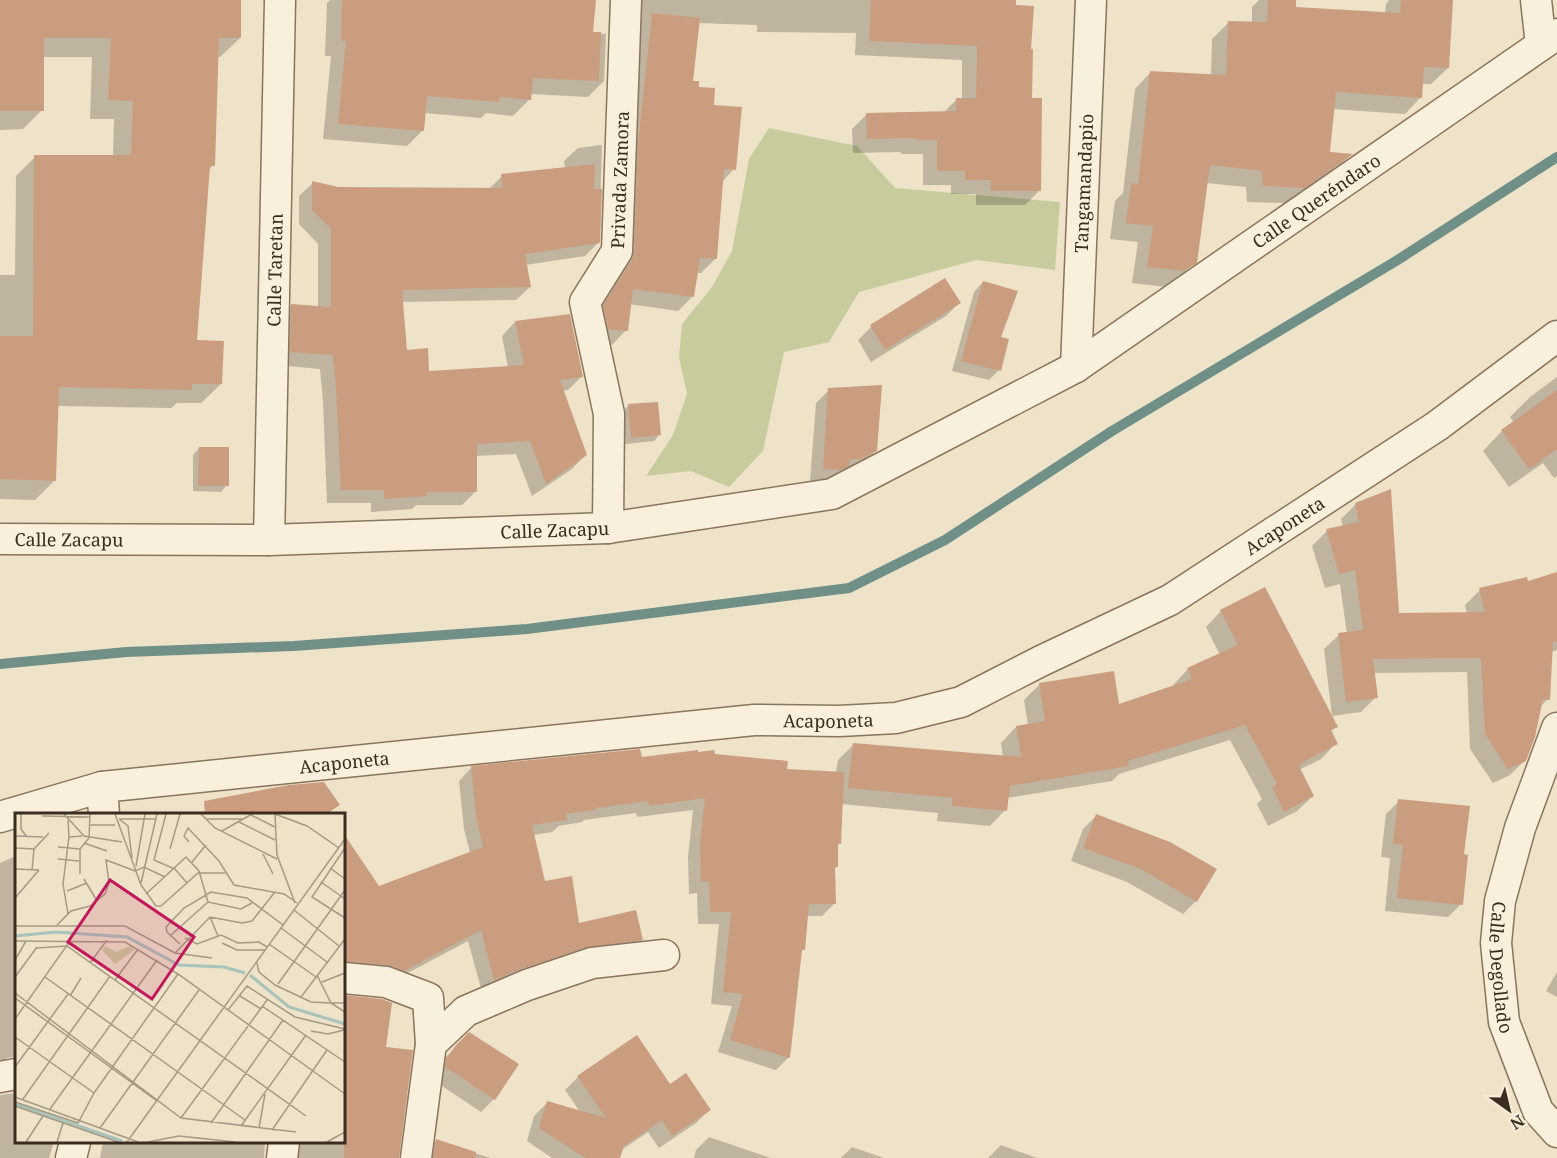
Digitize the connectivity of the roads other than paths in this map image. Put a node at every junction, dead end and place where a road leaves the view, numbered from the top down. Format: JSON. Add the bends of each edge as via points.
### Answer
{"nodes":[{"id":1,"x":280,"y":0,"type":"edge"},
{"id":2,"x":626,"y":0,"type":"edge"},
{"id":3,"x":1091,"y":0,"type":"edge"},
{"id":4,"x":1536,"y":0,"type":"edge"},
{"id":5,"x":1549,"y":39,"type":"edge"},
{"id":6,"x":1557,"y":336,"type":"edge"},
{"id":7,"x":1076,"y":367,"type":"junction"},
{"id":8,"x":608,"y":528,"type":"junction"},
{"id":9,"x":0,"y":539,"type":"edge"},
{"id":10,"x":269,"y":540,"type":"junction"},
{"id":11,"x":1557,"y":728,"type":"edge"},
{"id":12,"x":1547,"y":787,"type":"edge"},
{"id":13,"x":103,"y":801,"type":"edge"},
{"id":14,"x":26,"y":813,"type":"edge"},
{"id":15,"x":15,"y":815,"type":"edge"},
{"id":16,"x":0,"y":817,"type":"edge"},
{"id":17,"x":664,"y":955,"type":"dead end"},
{"id":18,"x":345,"y":978,"type":"edge"},
{"id":19,"x":431,"y":1044,"type":"junction"},
{"id":20,"x":15,"y":1074,"type":"edge"},
{"id":21,"x":0,"y":1077,"type":"edge"},
{"id":22,"x":1557,"y":1132,"type":"edge"},
{"id":23,"x":75,"y":1143,"type":"edge"},
{"id":24,"x":284,"y":1143,"type":"edge"},
{"id":25,"x":71,"y":1158,"type":"edge"},
{"id":26,"x":282,"y":1158,"type":"edge"},
{"id":27,"x":416,"y":1158,"type":"edge"}],
"edges":[{"from":1,"to":10,"type":"street","name":"Calle Taretan"},
{"from":2,"to":8,"type":"street","name":"Privada Zamora","via":[[617,251],[585,302],[609,414]]},
{"from":3,"to":7,"type":"street","name":"Tangamandapio"},
{"from":4,"to":5,"type":"street"},
{"from":5,"to":7,"type":"street","name":"Calle Queréndaro"},
{"from":6,"to":13,"type":"street","name":"Acaponeta","via":[[1437,426],[1170,600],[961,702],[896,718],[754,720]]},
{"from":7,"to":8,"type":"street","name":"Calle Zacapu","via":[[832,494]]},
{"from":8,"to":10,"type":"street","name":"Calle Zacapu"},
{"from":9,"to":10,"type":"street","name":"Calle Zacapu"},
{"from":11,"to":12,"type":"street","name":"Calle Degollado"},
{"from":12,"to":22,"type":"street","name":"Calle Degollado","via":[[1520,828],[1500,901],[1496,943],[1504,1022],[1538,1111]]},
{"from":13,"to":14,"type":"street","name":"Acaponeta"},
{"from":15,"to":16,"type":"street","name":"Acaponeta"},
{"from":17,"to":19,"type":"street","via":[[592,963],[527,985],[466,1011]]},
{"from":18,"to":19,"type":"street","via":[[386,982],[428,998]]},
{"from":19,"to":27,"type":"street"},
{"from":20,"to":21,"type":"street"},
{"from":23,"to":25,"type":"street"},
{"from":24,"to":26,"type":"street"}]}
